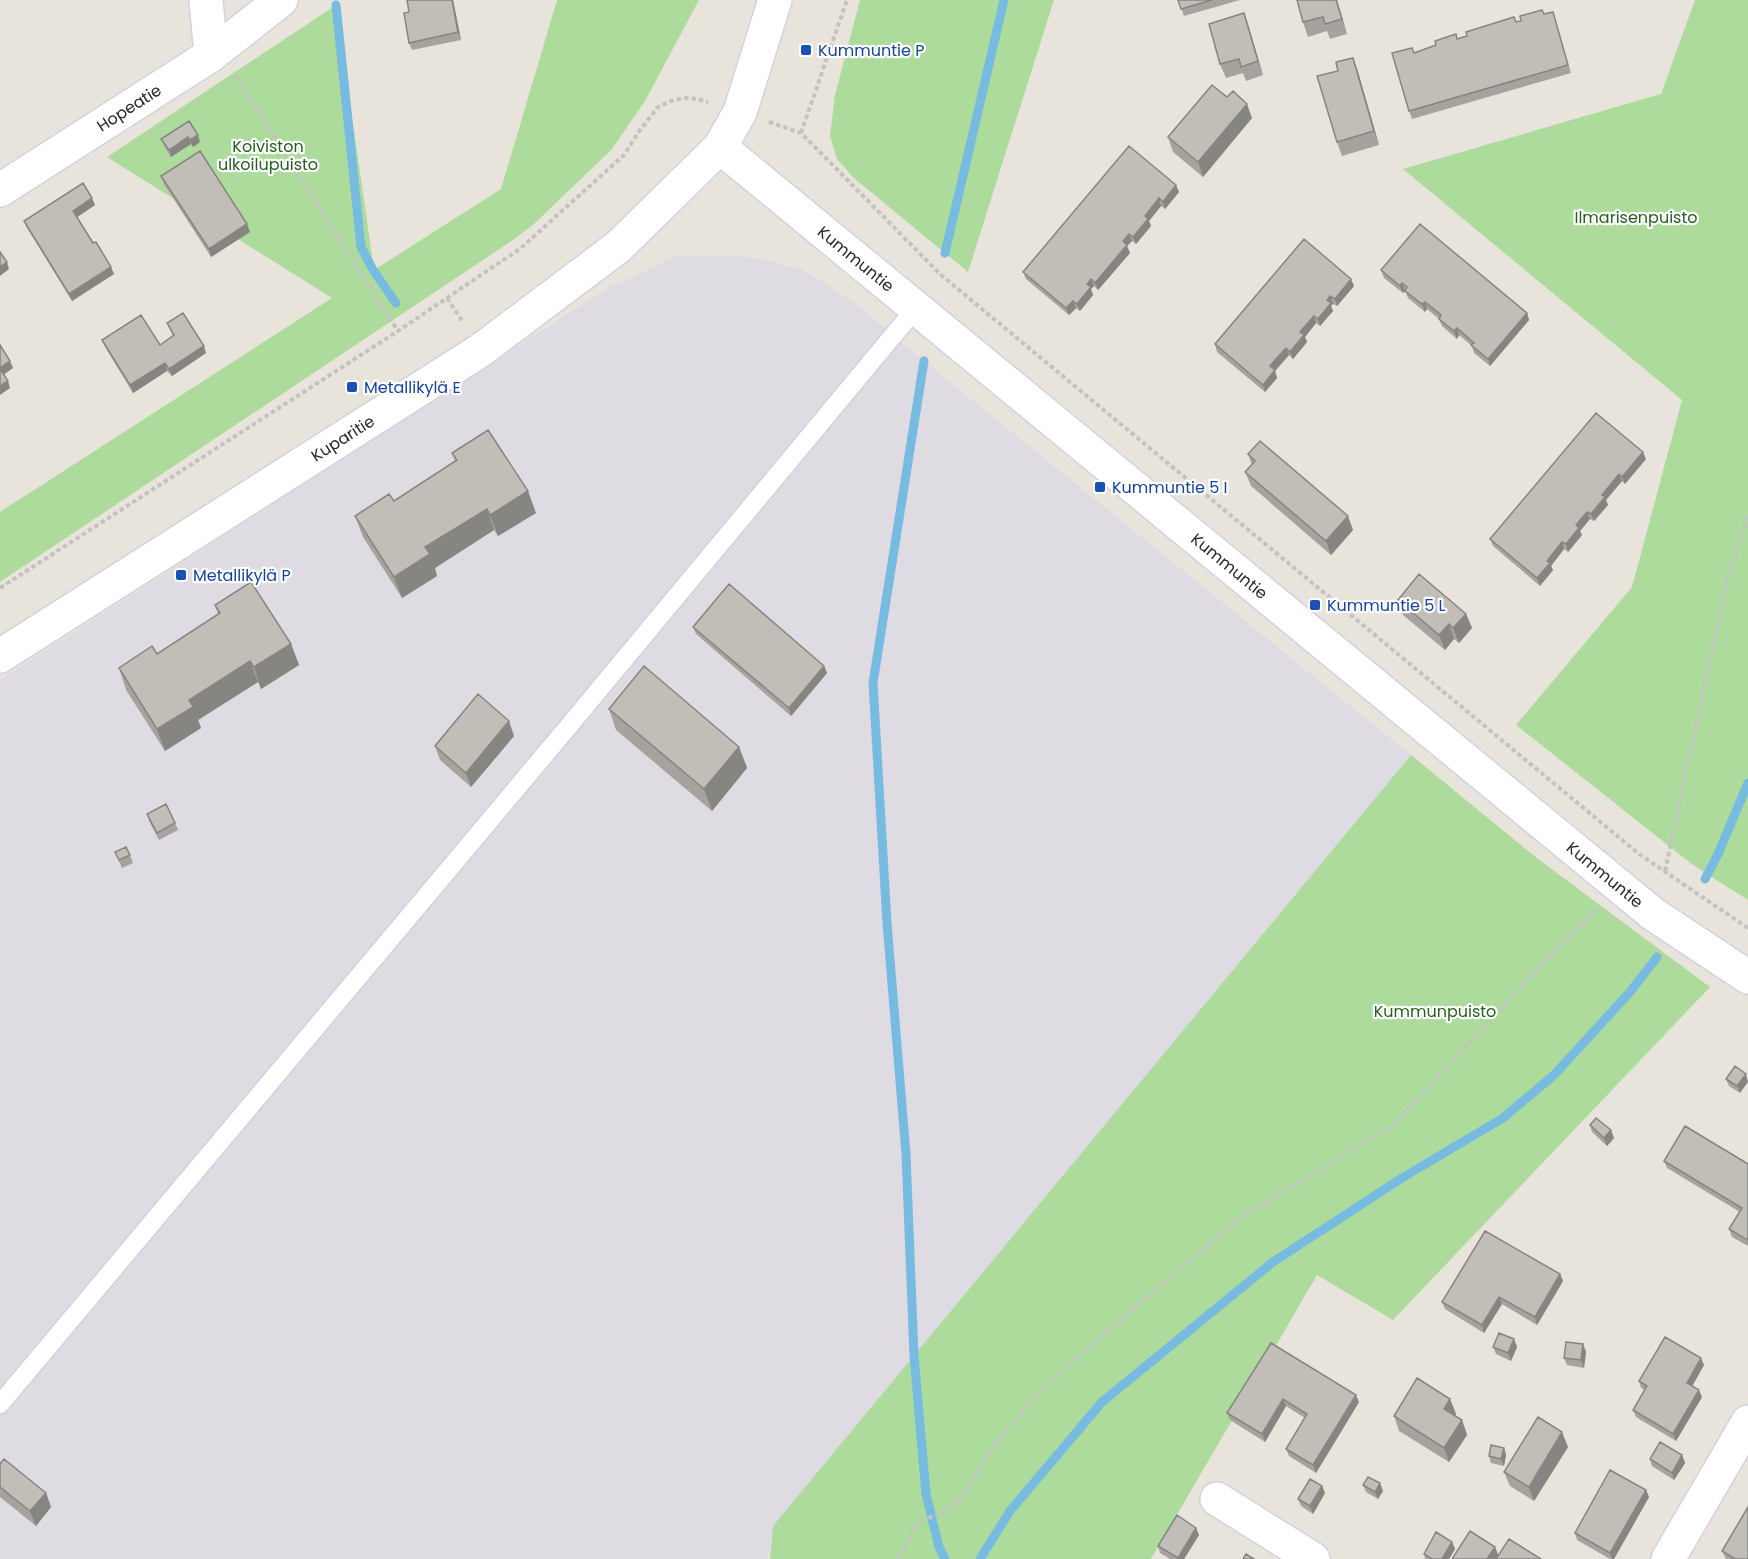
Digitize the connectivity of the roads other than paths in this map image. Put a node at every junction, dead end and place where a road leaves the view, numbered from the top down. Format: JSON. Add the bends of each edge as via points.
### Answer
{"nodes":[{"id":1,"x":206,"y":0,"type":"edge"},
{"id":2,"x":281,"y":0,"type":"edge"},
{"id":3,"x":775,"y":0,"type":"edge"},
{"id":4,"x":214,"y":52,"type":"junction"},
{"id":5,"x":720,"y":147,"type":"junction"},
{"id":6,"x":0,"y":190,"type":"edge"},
{"id":7,"x":916,"y":308,"type":"junction"},
{"id":8,"x":0,"y":656,"type":"edge"},
{"id":9,"x":1748,"y":977,"type":"edge"},
{"id":10,"x":0,"y":1404,"type":"edge"},
{"id":11,"x":1748,"y":1422,"type":"edge"},
{"id":12,"x":1217,"y":1499,"type":"dead end"},
{"id":13,"x":1313,"y":1559,"type":"edge"},
{"id":14,"x":1668,"y":1559,"type":"edge"}],
"edges":[{"from":1,"to":4,"type":"street"},
{"from":2,"to":4,"type":"street","name":"Hopeatie"},
{"from":3,"to":5,"type":"street","name":"Kuparitie","via":[[740,112]]},
{"from":4,"to":6,"type":"street","name":"Hopeatie"},
{"from":5,"to":7,"type":"street","name":"Kummuntie"},
{"from":5,"to":8,"type":"street","name":"Kuparitie","via":[[618,247],[481,350]]},
{"from":7,"to":9,"type":"street","name":"Kummuntie","via":[[1653,914]]},
{"from":7,"to":10,"type":"lane"},
{"from":11,"to":14,"type":"street"},
{"from":12,"to":13,"type":"street"}]}
